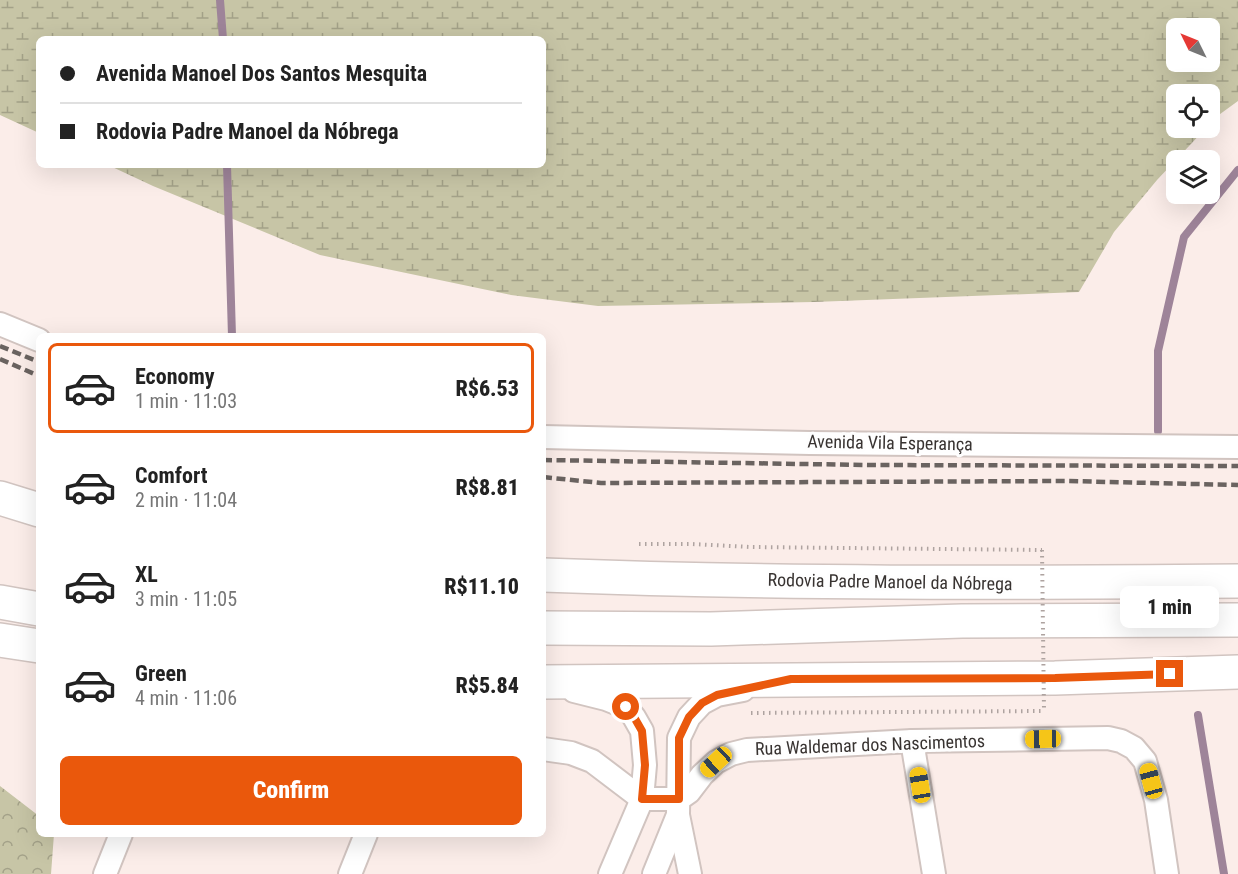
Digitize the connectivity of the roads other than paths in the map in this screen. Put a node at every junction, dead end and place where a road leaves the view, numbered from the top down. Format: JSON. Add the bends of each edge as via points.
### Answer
{"nodes":[{"id":1,"x":0,"y":324,"type":"edge"},
{"id":2,"x":36,"y":339,"type":"edge"},
{"id":3,"x":546,"y":437,"type":"edge"},
{"id":4,"x":1238,"y":447,"type":"edge"},
{"id":5,"x":0,"y":498,"type":"edge"},
{"id":6,"x":36,"y":509,"type":"edge"},
{"id":7,"x":546,"y":575,"type":"edge"},
{"id":8,"x":1238,"y":581,"type":"edge"},
{"id":9,"x":0,"y":602,"type":"edge"},
{"id":10,"x":36,"y":608,"type":"edge"},
{"id":11,"x":1238,"y":620,"type":"edge"},
{"id":12,"x":546,"y":628,"type":"edge"},
{"id":13,"x":0,"y":640,"type":"edge"},
{"id":14,"x":36,"y":646,"type":"edge"},
{"id":15,"x":1238,"y":672,"type":"edge"},
{"id":16,"x":791,"y":679,"type":"junction"},
{"id":17,"x":546,"y":684,"type":"edge"},
{"id":18,"x":546,"y":685,"type":"edge"},
{"id":19,"x":912,"y":741,"type":"junction"},
{"id":20,"x":546,"y":749,"type":"edge"},
{"id":21,"x":642,"y":799,"type":"junction"},
{"id":22,"x":678,"y":807,"type":"junction"},
{"id":23,"x":120,"y":837,"type":"edge"},
{"id":24,"x":365,"y":837,"type":"edge"},
{"id":25,"x":105,"y":874,"type":"edge"},
{"id":26,"x":350,"y":874,"type":"edge"},
{"id":27,"x":610,"y":874,"type":"edge"},
{"id":28,"x":654,"y":874,"type":"edge"},
{"id":29,"x":690,"y":874,"type":"edge"},
{"id":30,"x":934,"y":874,"type":"edge"},
{"id":31,"x":1167,"y":874,"type":"edge"}],
"edges":[{"from":1,"to":2,"type":"street"},
{"from":3,"to":4,"type":"street","name":"Avenida Vila Esperança"},
{"from":5,"to":6,"type":"highway"},
{"from":7,"to":8,"type":"highway","name":"Rodovia Padre Manoel da Nóbrega","via":[[1001,583]]},
{"from":9,"to":10,"type":"highway"},
{"from":11,"to":12,"type":"highway"},
{"from":13,"to":14,"type":"highway"},
{"from":15,"to":16,"type":"highway","via":[[1055,678]]},
{"from":16,"to":17,"type":"highway"},
{"from":16,"to":22,"type":"street","via":[[717,695],[689,717],[679,738]]},
{"from":18,"to":21,"type":"street","via":[[626,707],[642,731]]},
{"from":19,"to":22,"type":"street","name":"Rua Waldemar dos Nascimentos","via":[[731,754],[702,775]]},
{"from":19,"to":30,"type":"street"},
{"from":19,"to":31,"type":"street","name":"Rua Waldemar dos Nascimentos","via":[[1121,741],[1145,761],[1156,800]]},
{"from":20,"to":21,"type":"street","via":[[592,761]]},
{"from":21,"to":22,"type":"street"},
{"from":21,"to":27,"type":"street"},
{"from":22,"to":28,"type":"street"},
{"from":22,"to":29,"type":"street"},
{"from":23,"to":25,"type":"street"},
{"from":24,"to":26,"type":"street"}]}
